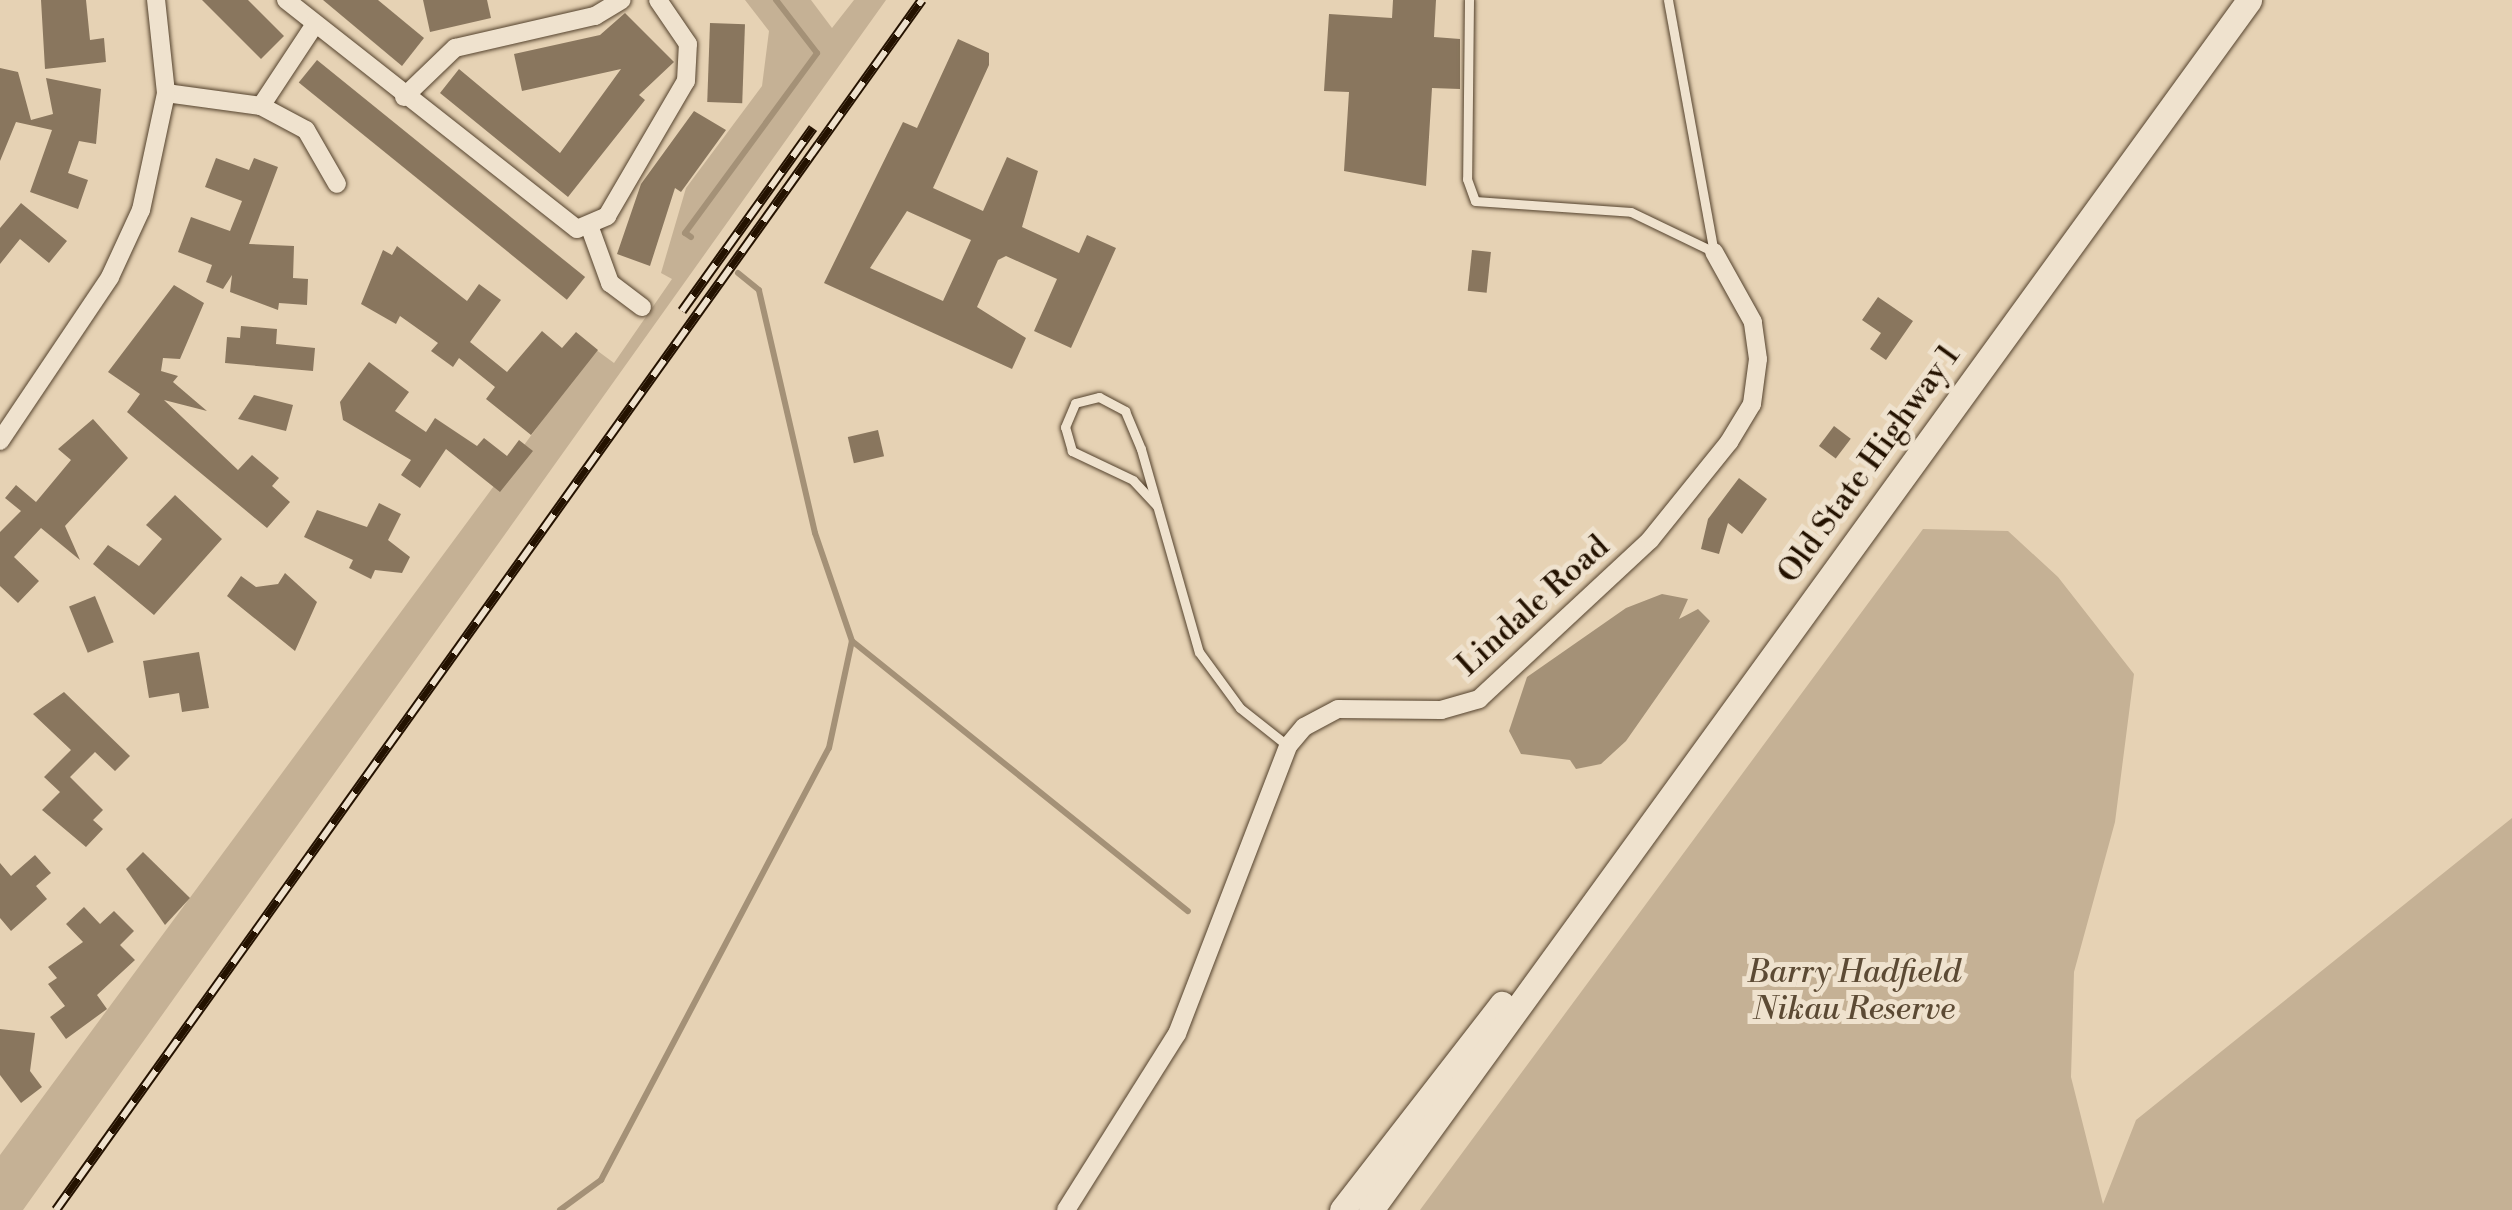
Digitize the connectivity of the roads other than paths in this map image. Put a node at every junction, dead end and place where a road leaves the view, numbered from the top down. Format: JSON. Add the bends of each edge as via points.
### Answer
{"nodes":[{"id":1,"x":156,"y":0,"type":"edge"},
{"id":2,"x":286,"y":0,"type":"edge"},
{"id":3,"x":622,"y":0,"type":"edge"},
{"id":4,"x":658,"y":0,"type":"edge"},
{"id":5,"x":1469,"y":0,"type":"edge"},
{"id":6,"x":1668,"y":0,"type":"edge"},
{"id":7,"x":2249,"y":0,"type":"edge"},
{"id":8,"x":315,"y":24,"type":"junction"},
{"id":9,"x":166,"y":93,"type":"junction"},
{"id":10,"x":404,"y":96,"type":"junction"},
{"id":11,"x":262,"y":106,"type":"junction"},
{"id":12,"x":338,"y":184,"type":"dead end"},
{"id":13,"x":590,"y":228,"type":"junction"},
{"id":14,"x":1714,"y":252,"type":"junction"},
{"id":15,"x":642,"y":307,"type":"dead end"},
{"id":16,"x":0,"y":441,"type":"edge"},
{"id":17,"x":1157,"y":506,"type":"junction"},
{"id":18,"x":1288,"y":746,"type":"junction"},
{"id":19,"x":1542,"y":966,"type":"junction"},
{"id":20,"x":1377,"y":1203,"type":"edge"},
{"id":21,"x":1066,"y":1210,"type":"edge"},
{"id":22,"x":1342,"y":1210,"type":"edge"}],
"edges":[{"from":1,"to":9,"type":"street"},
{"from":2,"to":8,"type":"street"},
{"from":3,"to":10,"type":"street","via":[[595,16],[455,48]]},
{"from":4,"to":13,"type":"street","via":[[684,36],[689,74],[607,216]]},
{"from":5,"to":14,"type":"lane","via":[[1467,179],[1475,200],[1631,212]]},
{"from":6,"to":14,"type":"lane"},
{"from":7,"to":19,"type":"main road","name":"Old State Highway 1"},
{"from":8,"to":10,"type":"street"},
{"from":8,"to":11,"type":"street"},
{"from":9,"to":11,"type":"street"},
{"from":9,"to":16,"type":"street","via":[[141,210],[110,277]]},
{"from":10,"to":13,"type":"street","via":[[558,222]]},
{"from":11,"to":12,"type":"street","via":[[306,130]]},
{"from":13,"to":15,"type":"street","via":[[610,283]]},
{"from":14,"to":18,"type":"street","name":"Lindale Road","via":[[1753,322],[1758,359],[1752,404],[1688,499],[1479,698],[1441,710],[1338,709],[1304,727]]},
{"from":17,"to":17,"type":"lane","via":[[1132,480],[1072,452],[1065,426],[1075,402],[1098,397],[1125,412]]},
{"from":17,"to":18,"type":"lane","via":[[1184,618],[1208,670]]},
{"from":18,"to":21,"type":"street","via":[[1178,1034]]},
{"from":19,"to":20,"type":"main road","name":"Old State Highway 1"},
{"from":19,"to":22,"type":"main road","name":"Old State Highway 1","via":[[1468,1044]]}]}
